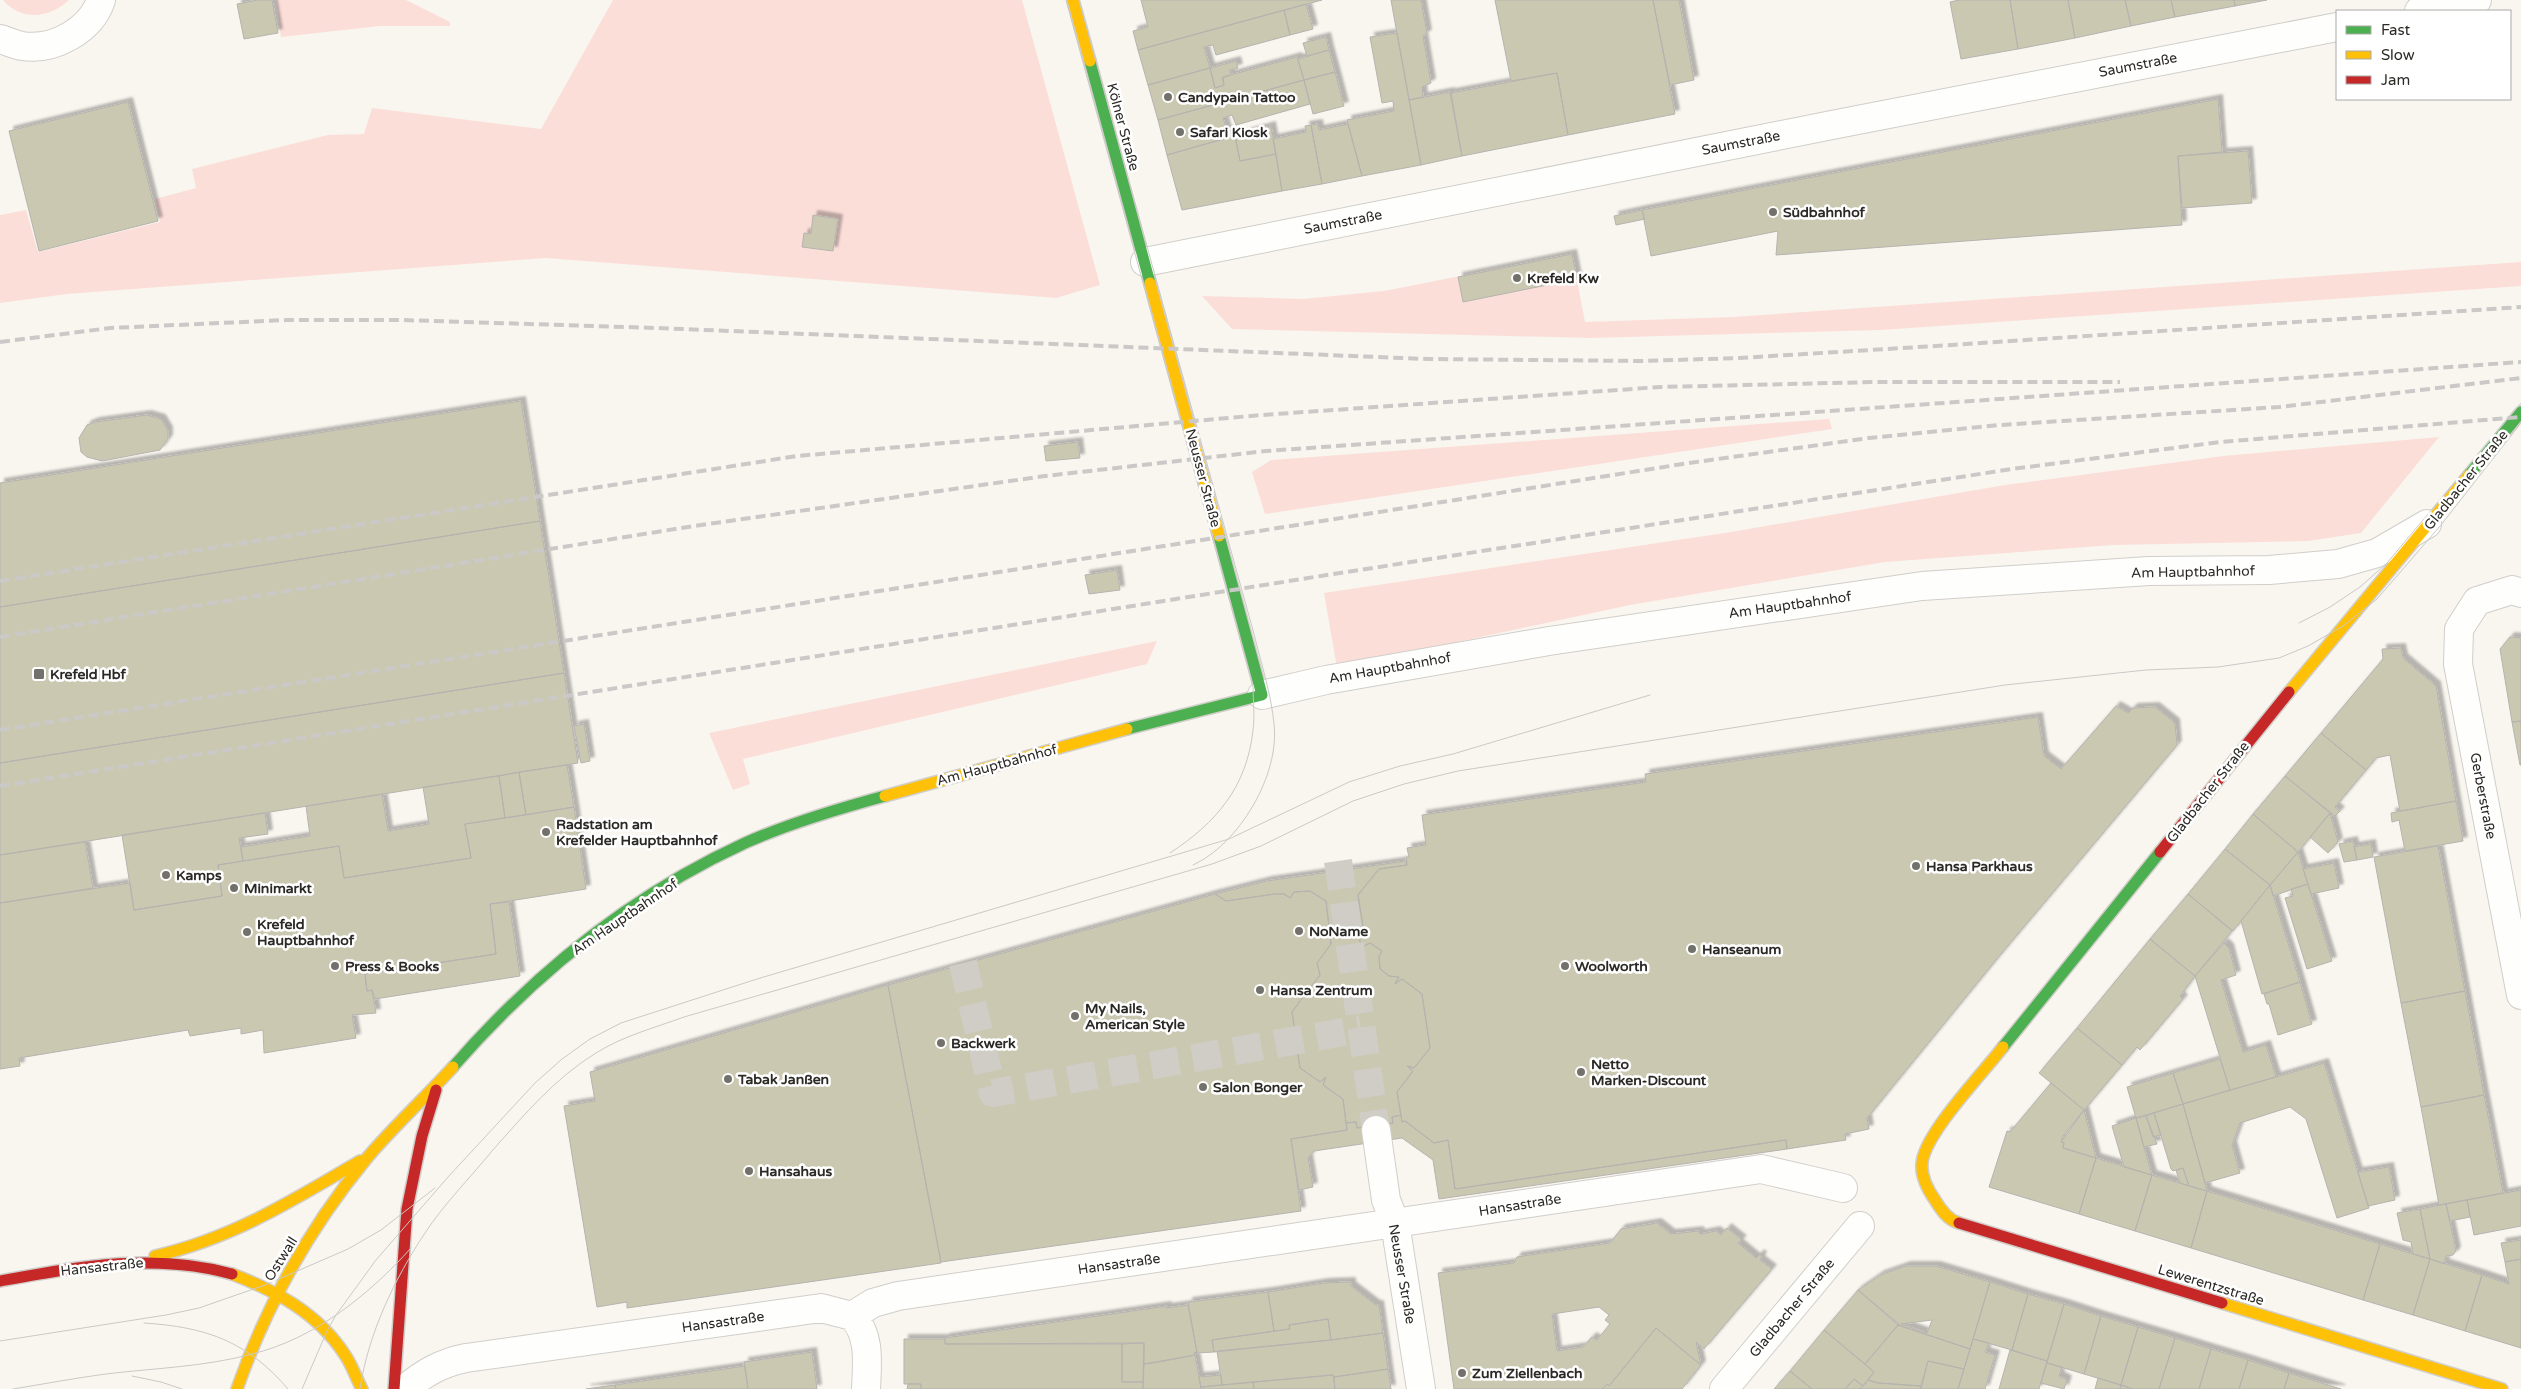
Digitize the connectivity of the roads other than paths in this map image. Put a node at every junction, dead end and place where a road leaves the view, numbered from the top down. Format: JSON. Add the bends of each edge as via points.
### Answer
{"nodes":[{"id":1,"x":101,"y":0,"type":"edge"},
{"id":2,"x":1073,"y":0,"type":"edge"},
{"id":3,"x":2477,"y":0,"type":"edge"},
{"id":4,"x":2423,"y":10,"type":"edge"},
{"id":5,"x":2336,"y":27,"type":"edge"},
{"id":6,"x":0,"y":39,"type":"edge"},
{"id":7,"x":1145,"y":262,"type":"junction"},
{"id":8,"x":2521,"y":412,"type":"edge"},
{"id":9,"x":2434,"y":519,"type":"junction"},
{"id":10,"x":2521,"y":593,"type":"edge"},
{"id":11,"x":1262,"y":695,"type":"junction"},
{"id":12,"x":2521,"y":994,"type":"edge"},
{"id":13,"x":438,"y":1084,"type":"junction"},
{"id":14,"x":1376,"y":1130,"type":"tunnel mouth"},
{"id":15,"x":370,"y":1155,"type":"junction"},
{"id":16,"x":1928,"y":1186,"type":"joint"},
{"id":17,"x":1843,"y":1188,"type":"dead end"},
{"id":18,"x":1395,"y":1224,"type":"junction"},
{"id":19,"x":1860,"y":1226,"type":"dead end"},
{"id":20,"x":120,"y":1263,"type":"junction"},
{"id":21,"x":0,"y":1281,"type":"edge"},
{"id":22,"x":278,"y":1292,"type":"junction"},
{"id":23,"x":852,"y":1316,"type":"junction"},
{"id":24,"x":237,"y":1389,"type":"edge"},
{"id":25,"x":362,"y":1389,"type":"edge"},
{"id":26,"x":394,"y":1389,"type":"edge"},
{"id":27,"x":405,"y":1389,"type":"edge"},
{"id":28,"x":866,"y":1389,"type":"edge"},
{"id":29,"x":1421,"y":1389,"type":"edge"},
{"id":30,"x":1724,"y":1389,"type":"edge"},
{"id":31,"x":2502,"y":1389,"type":"edge"}],
"edges":[{"from":1,"to":6,"type":"street","via":[[87,23],[69,37],[47,46],[23,46]]},
{"from":2,"to":7,"type":"street","name":"Kölner Straße"},
{"from":3,"to":4,"type":"street"},
{"from":5,"to":7,"type":"street","name":"Saumstraße"},
{"from":7,"to":11,"type":"street","name":"Neusser Straße"},
{"from":8,"to":9,"type":"street","name":"Gladbacher Straße"},
{"from":9,"to":11,"type":"street","name":"Am Hauptbahnhof","via":[[2377,553],[2338,564],[1922,586],[1473,654],[1326,680]]},
{"from":9,"to":16,"type":"street","name":"Gladbacher Straße","via":[[2264,721],[1936,1131],[1922,1162]]},
{"from":10,"to":12,"type":"street","name":"Gerberstraße","via":[[2512,590],[2477,601],[2459,629],[2458,664]]},
{"from":11,"to":13,"type":"street","name":"Am Hauptbahnhof","via":[[848,806],[796,822],[714,859],[571,952],[517,998]]},
{"from":13,"to":15,"type":"street","name":"Am Hauptbahnhof"},
{"from":13,"to":26,"type":"street","name":"Am Hauptbahnhof","via":[[410,1185]]},
{"from":14,"to":18,"type":"street","name":"Neusser Straße","via":[[1386,1200]]},
{"from":15,"to":20,"type":"street","via":[[246,1225],[160,1256]]},
{"from":15,"to":22,"type":"street","name":"Ostwall","via":[[328,1212]]},
{"from":16,"to":31,"type":"street","name":"Lewerentzstraße","via":[[1937,1206],[1952,1221]]},
{"from":17,"to":18,"type":"street","name":"Hansastraße","via":[[1761,1169]]},
{"from":18,"to":23,"type":"street","name":"Hansastraße","via":[[898,1296],[873,1303]]},
{"from":18,"to":29,"type":"street","name":"Neusser Straße"},
{"from":19,"to":30,"type":"street","name":"Gladbacher Straße"},
{"from":20,"to":21,"type":"street","name":"Hansastraße"},
{"from":20,"to":22,"type":"street","name":"Hansastraße","via":[[159,1262],[213,1270],[239,1276]]},
{"from":22,"to":24,"type":"street","name":"Ostwall","via":[[248,1355]]},
{"from":22,"to":25,"type":"street","name":"Hansastraße","via":[[313,1316],[327,1331],[348,1360]]},
{"from":23,"to":27,"type":"street","name":"Hansastraße","via":[[821,1308],[466,1358],[425,1373]]},
{"from":23,"to":28,"type":"street","via":[[865,1335]]}]}
